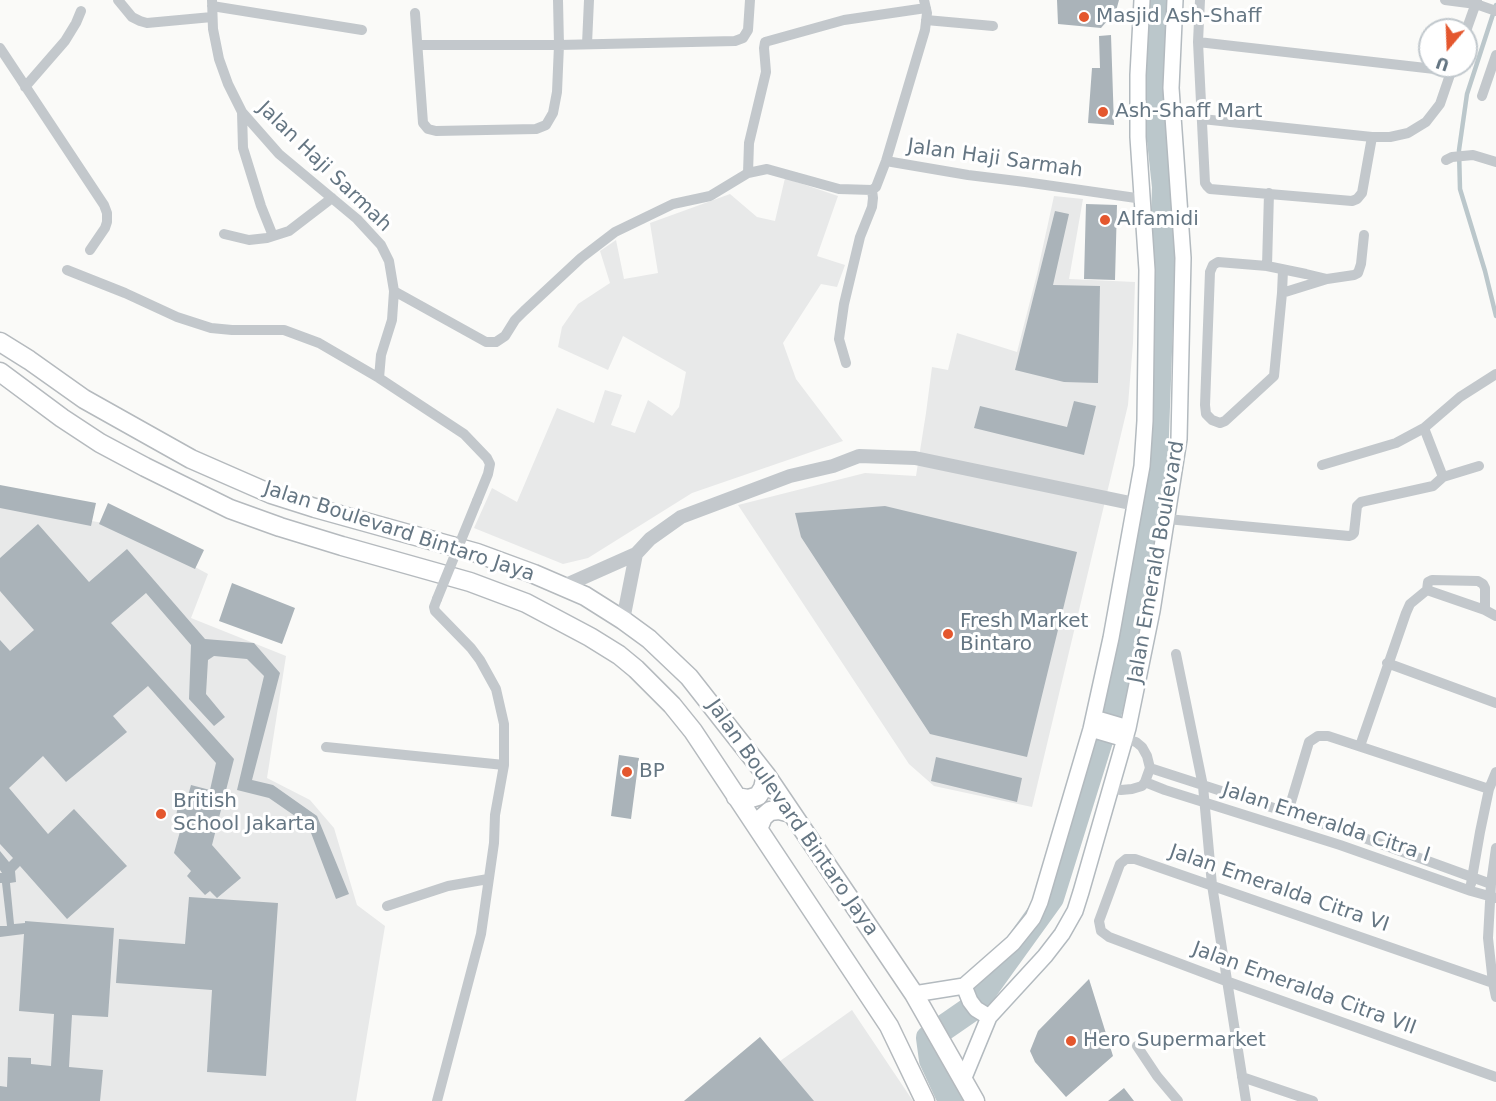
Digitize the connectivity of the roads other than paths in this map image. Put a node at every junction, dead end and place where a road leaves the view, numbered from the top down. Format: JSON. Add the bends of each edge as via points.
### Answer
{"nodes":[{"id":1,"x":118,"y":0,"type":"edge"},
{"id":2,"x":558,"y":0,"type":"edge"},
{"id":3,"x":589,"y":0,"type":"edge"},
{"id":4,"x":750,"y":0,"type":"edge"},
{"id":5,"x":1142,"y":0,"type":"edge"},
{"id":6,"x":1175,"y":0,"type":"edge"},
{"id":7,"x":1200,"y":0,"type":"edge"},
{"id":8,"x":1445,"y":0,"type":"edge"},
{"id":9,"x":925,"y":4,"type":"edge"},
{"id":10,"x":1479,"y":4,"type":"edge"},
{"id":11,"x":212,"y":8,"type":"edge"},
{"id":12,"x":81,"y":11,"type":"dead end"},
{"id":13,"x":1496,"y":11,"type":"edge"},
{"id":14,"x":415,"y":13,"type":"dead end"},
{"id":15,"x":1472,"y":18,"type":"edge"},
{"id":16,"x":926,"y":20,"type":"junction"},
{"id":17,"x":993,"y":27,"type":"dead end"},
{"id":18,"x":362,"y":30,"type":"dead end"},
{"id":19,"x":1197,"y":42,"type":"junction"},
{"id":20,"x":587,"y":44,"type":"junction"},
{"id":21,"x":418,"y":45,"type":"junction"},
{"id":22,"x":559,"y":45,"type":"junction"},
{"id":23,"x":0,"y":48,"type":"edge"},
{"id":24,"x":1496,"y":56,"type":"edge"},
{"id":25,"x":1418,"y":64,"type":"edge"},
{"id":26,"x":1449,"y":78,"type":"edge"},
{"id":27,"x":25,"y":87,"type":"junction"},
{"id":28,"x":1482,"y":96,"type":"dead end"},
{"id":29,"x":242,"y":112,"type":"junction"},
{"id":30,"x":1203,"y":119,"type":"junction"},
{"id":31,"x":1372,"y":137,"type":"junction"},
{"id":32,"x":1454,"y":157,"type":"dead end"},
{"id":33,"x":886,"y":160,"type":"junction"},
{"id":34,"x":1496,"y":162,"type":"edge"},
{"id":35,"x":748,"y":173,"type":"junction"},
{"id":36,"x":872,"y":190,"type":"junction"},
{"id":37,"x":1269,"y":193,"type":"junction"},
{"id":38,"x":332,"y":198,"type":"junction"},
{"id":39,"x":1143,"y":199,"type":"junction"},
{"id":40,"x":224,"y":234,"type":"dead end"},
{"id":41,"x":1364,"y":235,"type":"dead end"},
{"id":42,"x":273,"y":236,"type":"junction"},
{"id":43,"x":90,"y":250,"type":"dead end"},
{"id":44,"x":1267,"y":266,"type":"junction"},
{"id":45,"x":67,"y":270,"type":"dead end"},
{"id":46,"x":1283,"y":270,"type":"junction"},
{"id":47,"x":1327,"y":279,"type":"junction"},
{"id":48,"x":394,"y":291,"type":"junction"},
{"id":49,"x":1282,"y":293,"type":"junction"},
{"id":50,"x":0,"y":330,"type":"edge"},
{"id":51,"x":0,"y":342,"type":"edge"},
{"id":52,"x":29,"y":360,"type":"junction"},
{"id":53,"x":846,"y":363,"type":"dead end"},
{"id":54,"x":0,"y":372,"type":"edge"},
{"id":55,"x":1495,"y":374,"type":"edge"},
{"id":56,"x":379,"y":378,"type":"junction"},
{"id":57,"x":0,"y":384,"type":"edge"},
{"id":58,"x":23,"y":390,"type":"junction"},
{"id":59,"x":1424,"y":428,"type":"junction"},
{"id":60,"x":1322,"y":465,"type":"dead end"},
{"id":61,"x":1479,"y":466,"type":"dead end"},
{"id":62,"x":1443,"y":477,"type":"junction"},
{"id":63,"x":1135,"y":504,"type":"junction"},
{"id":64,"x":1167,"y":519,"type":"junction"},
{"id":65,"x":636,"y":554,"type":"junction"},
{"id":66,"x":564,"y":586,"type":"junction"},
{"id":67,"x":1427,"y":590,"type":"junction"},
{"id":68,"x":1485,"y":610,"type":"junction"},
{"id":69,"x":1496,"y":616,"type":"edge"},
{"id":70,"x":623,"y":620,"type":"junction"},
{"id":71,"x":1176,"y":654,"type":"dead end"},
{"id":72,"x":1387,"y":663,"type":"junction"},
{"id":73,"x":1496,"y":702,"type":"edge"},
{"id":74,"x":1097,"y":725,"type":"junction"},
{"id":75,"x":1124,"y":733,"type":"junction"},
{"id":76,"x":1360,"y":746,"type":"junction"},
{"id":77,"x":326,"y":747,"type":"dead end"},
{"id":78,"x":504,"y":765,"type":"junction"},
{"id":79,"x":1150,"y":768,"type":"junction"},
{"id":80,"x":1496,"y":772,"type":"edge"},
{"id":81,"x":766,"y":775,"type":"junction"},
{"id":82,"x":1145,"y":782,"type":"junction"},
{"id":83,"x":1203,"y":786,"type":"junction"},
{"id":84,"x":1111,"y":788,"type":"junction"},
{"id":85,"x":1490,"y":789,"type":"junction"},
{"id":86,"x":736,"y":796,"type":"junction"},
{"id":87,"x":1204,"y":802,"type":"junction"},
{"id":88,"x":1288,"y":812,"type":"junction"},
{"id":89,"x":791,"y":813,"type":"junction"},
{"id":90,"x":758,"y":829,"type":"junction"},
{"id":91,"x":1345,"y":831,"type":"junction"},
{"id":92,"x":1340,"y":845,"type":"junction"},
{"id":93,"x":1496,"y":848,"type":"edge"},
{"id":94,"x":1472,"y":877,"type":"junction"},
{"id":95,"x":488,"y":879,"type":"junction"},
{"id":96,"x":1491,"y":884,"type":"junction"},
{"id":97,"x":1212,"y":885,"type":"junction"},
{"id":98,"x":1471,"y":891,"type":"junction"},
{"id":99,"x":1493,"y":897,"type":"edge"},
{"id":100,"x":387,"y":906,"type":"dead end"},
{"id":101,"x":1101,"y":931,"type":"joint"},
{"id":102,"x":1226,"y":981,"type":"junction"},
{"id":103,"x":1493,"y":983,"type":"junction"},
{"id":104,"x":965,"y":989,"type":"junction"},
{"id":105,"x":914,"y":994,"type":"junction"},
{"id":106,"x":1496,"y":998,"type":"edge"},
{"id":107,"x":986,"y":1015,"type":"junction"},
{"id":108,"x":1137,"y":1046,"type":"dead end"},
{"id":109,"x":1242,"y":1077,"type":"junction"},
{"id":110,"x":1496,"y":1077,"type":"edge"},
{"id":111,"x":963,"y":1080,"type":"junction"},
{"id":112,"x":437,"y":1101,"type":"edge"},
{"id":113,"x":925,"y":1101,"type":"edge"},
{"id":114,"x":975,"y":1101,"type":"edge"},
{"id":115,"x":1178,"y":1101,"type":"edge"},
{"id":116,"x":1246,"y":1101,"type":"edge"},
{"id":117,"x":1313,"y":1101,"type":"edge"}],
"edges":[{"from":1,"to":11,"type":"street","via":[[132,17],[147,23]]},
{"from":2,"to":22,"type":"street"},
{"from":3,"to":20,"type":"street"},
{"from":4,"to":20,"type":"street","via":[[748,30],[735,41]]},
{"from":5,"to":39,"type":"main road","name":"Jalan Emerald Boulevard","via":[[1138,137]]},
{"from":6,"to":64,"type":"main road","name":"Jalan Emerald Boulevard","via":[[1171,88],[1183,258],[1179,439]]},
{"from":7,"to":19,"type":"street"},
{"from":8,"to":10,"type":"street"},
{"from":9,"to":16,"type":"street"},
{"from":9,"to":35,"type":"street","via":[[844,20],[765,42],[766,72],[749,143]]},
{"from":10,"to":13,"type":"street"},
{"from":10,"to":15,"type":"street"},
{"from":11,"to":18,"type":"street"},
{"from":11,"to":29,"type":"street","name":"Jalan Haji Sarmah","via":[[219,59]]},
{"from":12,"to":27,"type":"street","via":[[65,41]]},
{"from":14,"to":21,"type":"street"},
{"from":16,"to":17,"type":"street"},
{"from":16,"to":33,"type":"street"},
{"from":19,"to":25,"type":"street"},
{"from":19,"to":30,"type":"street"},
{"from":20,"to":22,"type":"street"},
{"from":21,"to":22,"type":"street"},
{"from":21,"to":22,"type":"street","via":[[423,123],[436,131],[536,129],[546,125],[557,92]]},
{"from":23,"to":27,"type":"street"},
{"from":24,"to":28,"type":"street"},
{"from":26,"to":31,"type":"street","via":[[1440,104],[1426,122],[1408,133]]},
{"from":27,"to":43,"type":"street","via":[[107,213],[105,228]]},
{"from":29,"to":38,"type":"street","name":"Jalan Haji Sarmah","via":[[279,154]]},
{"from":29,"to":42,"type":"street","via":[[243,148]]},
{"from":30,"to":31,"type":"street"},
{"from":30,"to":37,"type":"street","via":[[1205,183],[1210,189]]},
{"from":31,"to":37,"type":"street","via":[[1362,193],[1357,199]]},
{"from":32,"to":34,"type":"street","via":[[1473,155]]},
{"from":33,"to":36,"type":"street","name":"Jalan Haji Sarmah"},
{"from":33,"to":39,"type":"street","name":"Jalan Haji Sarmah"},
{"from":35,"to":36,"type":"street","via":[[767,169],[839,189]]},
{"from":35,"to":48,"type":"street","via":[[710,196],[673,204],[615,232],[581,258],[496,342],[486,342]]},
{"from":36,"to":53,"type":"street","name":"Jalan Haji Sarmah","via":[[872,207],[860,237],[844,304],[839,339]]},
{"from":37,"to":44,"type":"street"},
{"from":38,"to":42,"type":"street","via":[[289,231]]},
{"from":38,"to":48,"type":"street","name":"Jalan Haji Sarmah","via":[[381,245],[389,261]]},
{"from":39,"to":63,"type":"main road","name":"Jalan Emerald Boulevard","via":[[1147,270],[1145,421]]},
{"from":40,"to":42,"type":"street","via":[[249,240]]},
{"from":41,"to":47,"type":"street","via":[[1358,273]]},
{"from":44,"to":46,"type":"street"},
{"from":44,"to":49,"type":"street","via":[[1218,262],[1210,272],[1205,405],[1212,420],[1225,421],[1274,376]]},
{"from":45,"to":56,"type":"street","via":[[177,317],[212,327],[284,330],[319,343]]},
{"from":46,"to":47,"type":"street"},
{"from":46,"to":49,"type":"street"},
{"from":47,"to":49,"type":"street"},
{"from":48,"to":56,"type":"street","name":"Jalan Haji Sarmah"},
{"from":50,"to":52,"type":"main road"},
{"from":51,"to":52,"type":"main road","name":"Jalan Boulevard Bintaro Jaya"},
{"from":52,"to":66,"type":"main road","name":"Jalan Boulevard Bintaro Jaya","via":[[84,399],[160,443],[254,486],[315,508],[477,553]]},
{"from":54,"to":58,"type":"main road","name":"Jalan Boulevard Bintaro Jaya"},
{"from":55,"to":59,"type":"street"},
{"from":56,"to":78,"type":"street","bridge":true,"via":[[464,434],[490,464],[434,607],[471,648],[496,689],[504,724]]},
{"from":57,"to":58,"type":"main road"},
{"from":58,"to":86,"type":"main road","name":"Jalan Boulevard Bintaro Jaya","via":[[100,443],[230,508],[280,527],[470,582],[526,603],[591,637],[636,669],[672,705]]},
{"from":59,"to":60,"type":"street","via":[[1396,443]]},
{"from":59,"to":62,"type":"street"},
{"from":61,"to":62,"type":"street"},
{"from":62,"to":64,"type":"street","via":[[1434,486],[1361,502],[1357,506],[1354,533],[1349,536]]},
{"from":63,"to":65,"type":"street","via":[[915,458],[859,456],[790,476],[681,517]]},
{"from":63,"to":74,"type":"main road","name":"Jalan Emerald Boulevard"},
{"from":64,"to":75,"type":"main road","name":"Jalan Emerald Boulevard","via":[[1152,611]]},
{"from":65,"to":66,"type":"street"},
{"from":65,"to":70,"type":"street"},
{"from":66,"to":70,"type":"main road","name":"Jalan Boulevard Bintaro Jaya"},
{"from":67,"to":68,"type":"street"},
{"from":67,"to":68,"type":"street","via":[[1432,580],[1478,581],[1485,588]]},
{"from":67,"to":72,"type":"street","via":[[1407,608]]},
{"from":68,"to":69,"type":"street"},
{"from":70,"to":81,"type":"main road","name":"Jalan Boulevard Bintaro Jaya","via":[[689,676]]},
{"from":71,"to":83,"type":"street","name":"Jalan Emeralda Citra I"},
{"from":72,"to":73,"type":"street"},
{"from":72,"to":76,"type":"street"},
{"from":74,"to":75,"type":"main road"},
{"from":74,"to":104,"type":"main road","name":"Jalan Emerald Boulevard","via":[[1033,918]]},
{"from":75,"to":79,"type":"street","via":[[1142,747]]},
{"from":75,"to":84,"type":"main road","name":"Jalan Emerald Boulevard"},
{"from":76,"to":85,"type":"street"},
{"from":76,"to":88,"type":"street","via":[[1328,736],[1318,736],[1309,742]]},
{"from":77,"to":78,"type":"street"},
{"from":78,"to":95,"type":"street"},
{"from":79,"to":82,"type":"street"},
{"from":79,"to":83,"type":"street","name":"Jalan Emeralda Citra I"},
{"from":80,"to":85,"type":"street"},
{"from":81,"to":86,"type":"main road","via":[[758,796]]},
{"from":81,"to":89,"type":"main road","name":"Jalan Boulevard Bintaro Jaya"},
{"from":82,"to":84,"type":"street","via":[[1132,789]]},
{"from":82,"to":87,"type":"street","name":"Jalan Emeralda Citra I"},
{"from":83,"to":87,"type":"street"},
{"from":83,"to":88,"type":"street","name":"Jalan Emeralda Citra I"},
{"from":84,"to":107,"type":"main road","name":"Jalan Emerald Boulevard","via":[[1075,911],[1045,956]]},
{"from":85,"to":94,"type":"street"},
{"from":86,"to":90,"type":"main road","name":"Jalan Boulevard Bintaro Jaya"},
{"from":87,"to":92,"type":"street","name":"Jalan Emeralda Citra I"},
{"from":87,"to":97,"type":"street"},
{"from":88,"to":91,"type":"street","name":"Jalan Emeralda Citra I"},
{"from":89,"to":90,"type":"main road","via":[[770,811]]},
{"from":89,"to":105,"type":"main road","name":"Jalan Boulevard Bintaro Jaya"},
{"from":90,"to":113,"type":"main road","name":"Jalan Boulevard Bintaro Jaya","via":[[889,1026]]},
{"from":91,"to":92,"type":"street"},
{"from":91,"to":94,"type":"street","name":"Jalan Emeralda Citra I"},
{"from":92,"to":98,"type":"street","name":"Jalan Emeralda Citra I"},
{"from":93,"to":96,"type":"street"},
{"from":94,"to":96,"type":"street","name":"Jalan Emeralda Citra I"},
{"from":94,"to":98,"type":"street"},
{"from":95,"to":100,"type":"street","via":[[448,886]]},
{"from":95,"to":112,"type":"street","via":[[481,934]]},
{"from":96,"to":99,"type":"street"},
{"from":97,"to":101,"type":"street","name":"Jalan Emeralda Citra VI","via":[[1126,859],[1120,864],[1099,921]]},
{"from":97,"to":102,"type":"street"},
{"from":97,"to":103,"type":"street","name":"Jalan Emeralda Citra VI"},
{"from":98,"to":99,"type":"street","name":"Jalan Emeralda Citra I"},
{"from":99,"to":103,"type":"street","via":[[1488,938]]},
{"from":101,"to":102,"type":"street","name":"Jalan Emeralda Citra VII"},
{"from":102,"to":109,"type":"street"},
{"from":102,"to":110,"type":"street","name":"Jalan Emeralda Citra VII"},
{"from":103,"to":106,"type":"street"},
{"from":104,"to":105,"type":"main road"},
{"from":104,"to":107,"type":"main road","via":[[976,1009]]},
{"from":105,"to":111,"type":"main road","name":"Jalan Boulevard Bintaro Jaya"},
{"from":107,"to":111,"type":"main road","name":"Jalan Emerald Boulevard"},
{"from":108,"to":115,"type":"street"},
{"from":109,"to":116,"type":"street"},
{"from":109,"to":117,"type":"street"},
{"from":111,"to":114,"type":"main road","name":"Jalan Boulevard Bintaro Jaya"}]}
